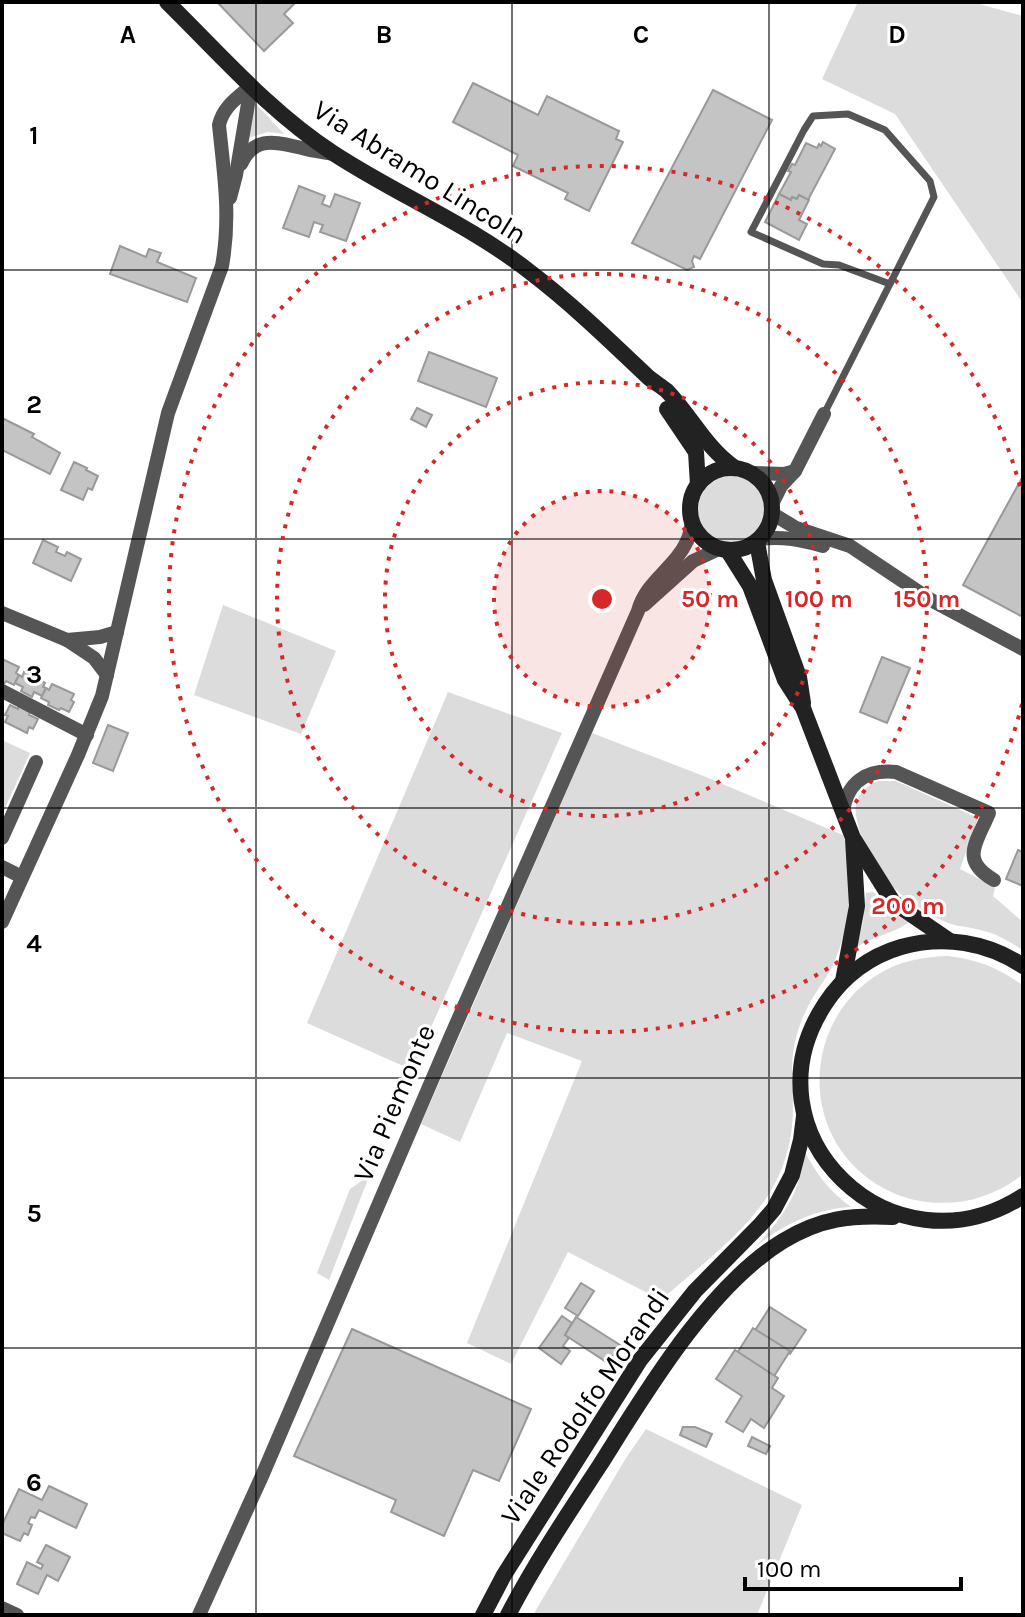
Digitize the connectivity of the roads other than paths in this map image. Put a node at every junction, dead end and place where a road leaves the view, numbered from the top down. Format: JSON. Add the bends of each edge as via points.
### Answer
{"nodes":[{"id":1,"x":167,"y":2,"type":"edge"},
{"id":2,"x":237,"y":72,"type":"junction"},
{"id":3,"x":251,"y":86,"type":"junction"},
{"id":4,"x":226,"y":108,"type":"junction"},
{"id":5,"x":335,"y":155,"type":"junction"},
{"id":6,"x":236,"y":175,"type":"junction"},
{"id":7,"x":228,"y":206,"type":"junction"},
{"id":8,"x":890,"y":284,"type":"junction"},
{"id":9,"x":651,"y":380,"type":"junction"},
{"id":10,"x":824,"y":414,"type":"joint"},
{"id":11,"x":743,"y":471,"type":"junction"},
{"id":12,"x":795,"y":471,"type":"junction"},
{"id":13,"x":698,"y":485,"type":"junction"},
{"id":14,"x":773,"y":508,"type":"junction"},
{"id":15,"x":692,"y":522,"type":"junction"},
{"id":16,"x":758,"y":540,"type":"junction"},
{"id":17,"x":724,"y":550,"type":"junction"},
{"id":18,"x":866,"y":556,"type":"junction"},
{"id":19,"x":638,"y":611,"type":"junction"},
{"id":20,"x":2,"y":613,"type":"edge"},
{"id":21,"x":117,"y":632,"type":"junction"},
{"id":22,"x":67,"y":640,"type":"junction"},
{"id":23,"x":1023,"y":649,"type":"edge"},
{"id":24,"x":107,"y":675,"type":"junction"},
{"id":25,"x":2,"y":691,"type":"edge"},
{"id":26,"x":803,"y":708,"type":"junction"},
{"id":27,"x":87,"y":735,"type":"junction"},
{"id":28,"x":36,"y":762,"type":"dead end"},
{"id":29,"x":843,"y":812,"type":"junction"},
{"id":30,"x":2,"y":838,"type":"edge"},
{"id":31,"x":853,"y":838,"type":"junction"},
{"id":32,"x":2,"y":867,"type":"edge"},
{"id":33,"x":22,"y":877,"type":"junction"},
{"id":34,"x":994,"y":880,"type":"dead end"},
{"id":35,"x":2,"y":922,"type":"edge"},
{"id":36,"x":950,"y":941,"type":"junction"},
{"id":37,"x":1023,"y":966,"type":"edge"},
{"id":38,"x":843,"y":981,"type":"junction"},
{"id":39,"x":804,"y":1110,"type":"junction"},
{"id":40,"x":1023,"y":1196,"type":"edge"},
{"id":41,"x":910,"y":1218,"type":"junction"},
{"id":42,"x":2,"y":1608,"type":"edge"},
{"id":43,"x":17,"y":1615,"type":"edge"},
{"id":44,"x":199,"y":1615,"type":"edge"},
{"id":45,"x":483,"y":1615,"type":"edge"},
{"id":46,"x":508,"y":1615,"type":"edge"}],
"edges":[{"from":1,"to":2,"type":"street","name":"Via Abramo Lincoln"},
{"from":2,"to":3,"type":"street","name":"Via Abramo Lincoln"},
{"from":2,"to":4,"type":"street","via":[[236,92]]},
{"from":3,"to":4,"type":"street"},
{"from":3,"to":5,"type":"street","name":"Via Abramo Lincoln"},
{"from":3,"to":6,"type":"street"},
{"from":4,"to":7,"type":"street","via":[[219,125]]},
{"from":5,"to":6,"type":"street","via":[[262,143],[247,153]]},
{"from":5,"to":9,"type":"street","name":"Via Abramo Lincoln","via":[[528,270]]},
{"from":6,"to":7,"type":"street"},
{"from":7,"to":21,"type":"street","via":[[222,266],[168,413]]},
{"from":8,"to":8,"type":"lane","via":[[934,197],[930,181],[885,130],[848,114],[813,116],[751,232],[823,264]]},
{"from":8,"to":10,"type":"lane"},
{"from":9,"to":11,"type":"street","name":"Via Abramo Lincoln","via":[[666,390],[713,450]]},
{"from":9,"to":13,"type":"street","name":"Via Abramo Lincoln","via":[[692,443]]},
{"from":10,"to":12,"type":"street"},
{"from":11,"to":12,"type":"street"},
{"from":11,"to":13,"type":"street","via":[[718,470]]},
{"from":11,"to":14,"type":"street","via":[[761,480]]},
{"from":12,"to":14,"type":"street","via":[[781,486]]},
{"from":13,"to":15,"type":"street","via":[[691,497]]},
{"from":14,"to":16,"type":"street","via":[[770,525]]},
{"from":14,"to":18,"type":"street","via":[[796,528]]},
{"from":15,"to":17,"type":"street","via":[[709,544]]},
{"from":15,"to":19,"type":"street","name":"Via Piemonte","via":[[684,547],[650,586]]},
{"from":16,"to":17,"type":"street","via":[[744,549]]},
{"from":16,"to":18,"type":"street","via":[[802,540]]},
{"from":16,"to":26,"type":"street","via":[[764,580],[799,677]]},
{"from":17,"to":19,"type":"street","name":"Via Piemonte","via":[[693,561]]},
{"from":17,"to":26,"type":"street","via":[[750,586],[785,680]]},
{"from":18,"to":23,"type":"street","via":[[931,600]]},
{"from":19,"to":44,"type":"street","name":"Via Piemonte"},
{"from":20,"to":22,"type":"street"},
{"from":21,"to":22,"type":"street"},
{"from":21,"to":24,"type":"street"},
{"from":22,"to":24,"type":"street","via":[[94,658]]},
{"from":24,"to":27,"type":"street"},
{"from":25,"to":27,"type":"street"},
{"from":26,"to":29,"type":"street"},
{"from":27,"to":33,"type":"street"},
{"from":28,"to":30,"type":"street"},
{"from":29,"to":31,"type":"street"},
{"from":29,"to":34,"type":"street","via":[[859,780],[883,771],[989,813],[973,852],[980,872]]},
{"from":31,"to":36,"type":"street","via":[[893,902]]},
{"from":31,"to":38,"type":"street","via":[[857,906]]},
{"from":32,"to":33,"type":"street"},
{"from":33,"to":35,"type":"street"},
{"from":36,"to":37,"type":"street","name":"Viale Rodolfo Morandi","via":[[999,952]]},
{"from":36,"to":38,"type":"street","name":"Viale Rodolfo Morandi","via":[[892,950]]},
{"from":38,"to":39,"type":"street","name":"Viale Rodolfo Morandi","via":[[810,1031],[802,1070]]},
{"from":39,"to":41,"type":"street","name":"Viale Rodolfo Morandi","via":[[816,1144],[842,1179],[877,1206]]},
{"from":39,"to":45,"type":"street","name":"Viale Rodolfo Morandi","via":[[792,1175],[774,1209],[695,1291],[640,1360]]},
{"from":40,"to":41,"type":"street","name":"Viale Rodolfo Morandi","via":[[979,1217]]},
{"from":41,"to":46,"type":"street","name":"Viale Rodolfo Morandi","via":[[859,1215],[817,1224],[784,1240],[741,1275],[697,1323],[642,1399]]},
{"from":42,"to":43,"type":"street"}]}
